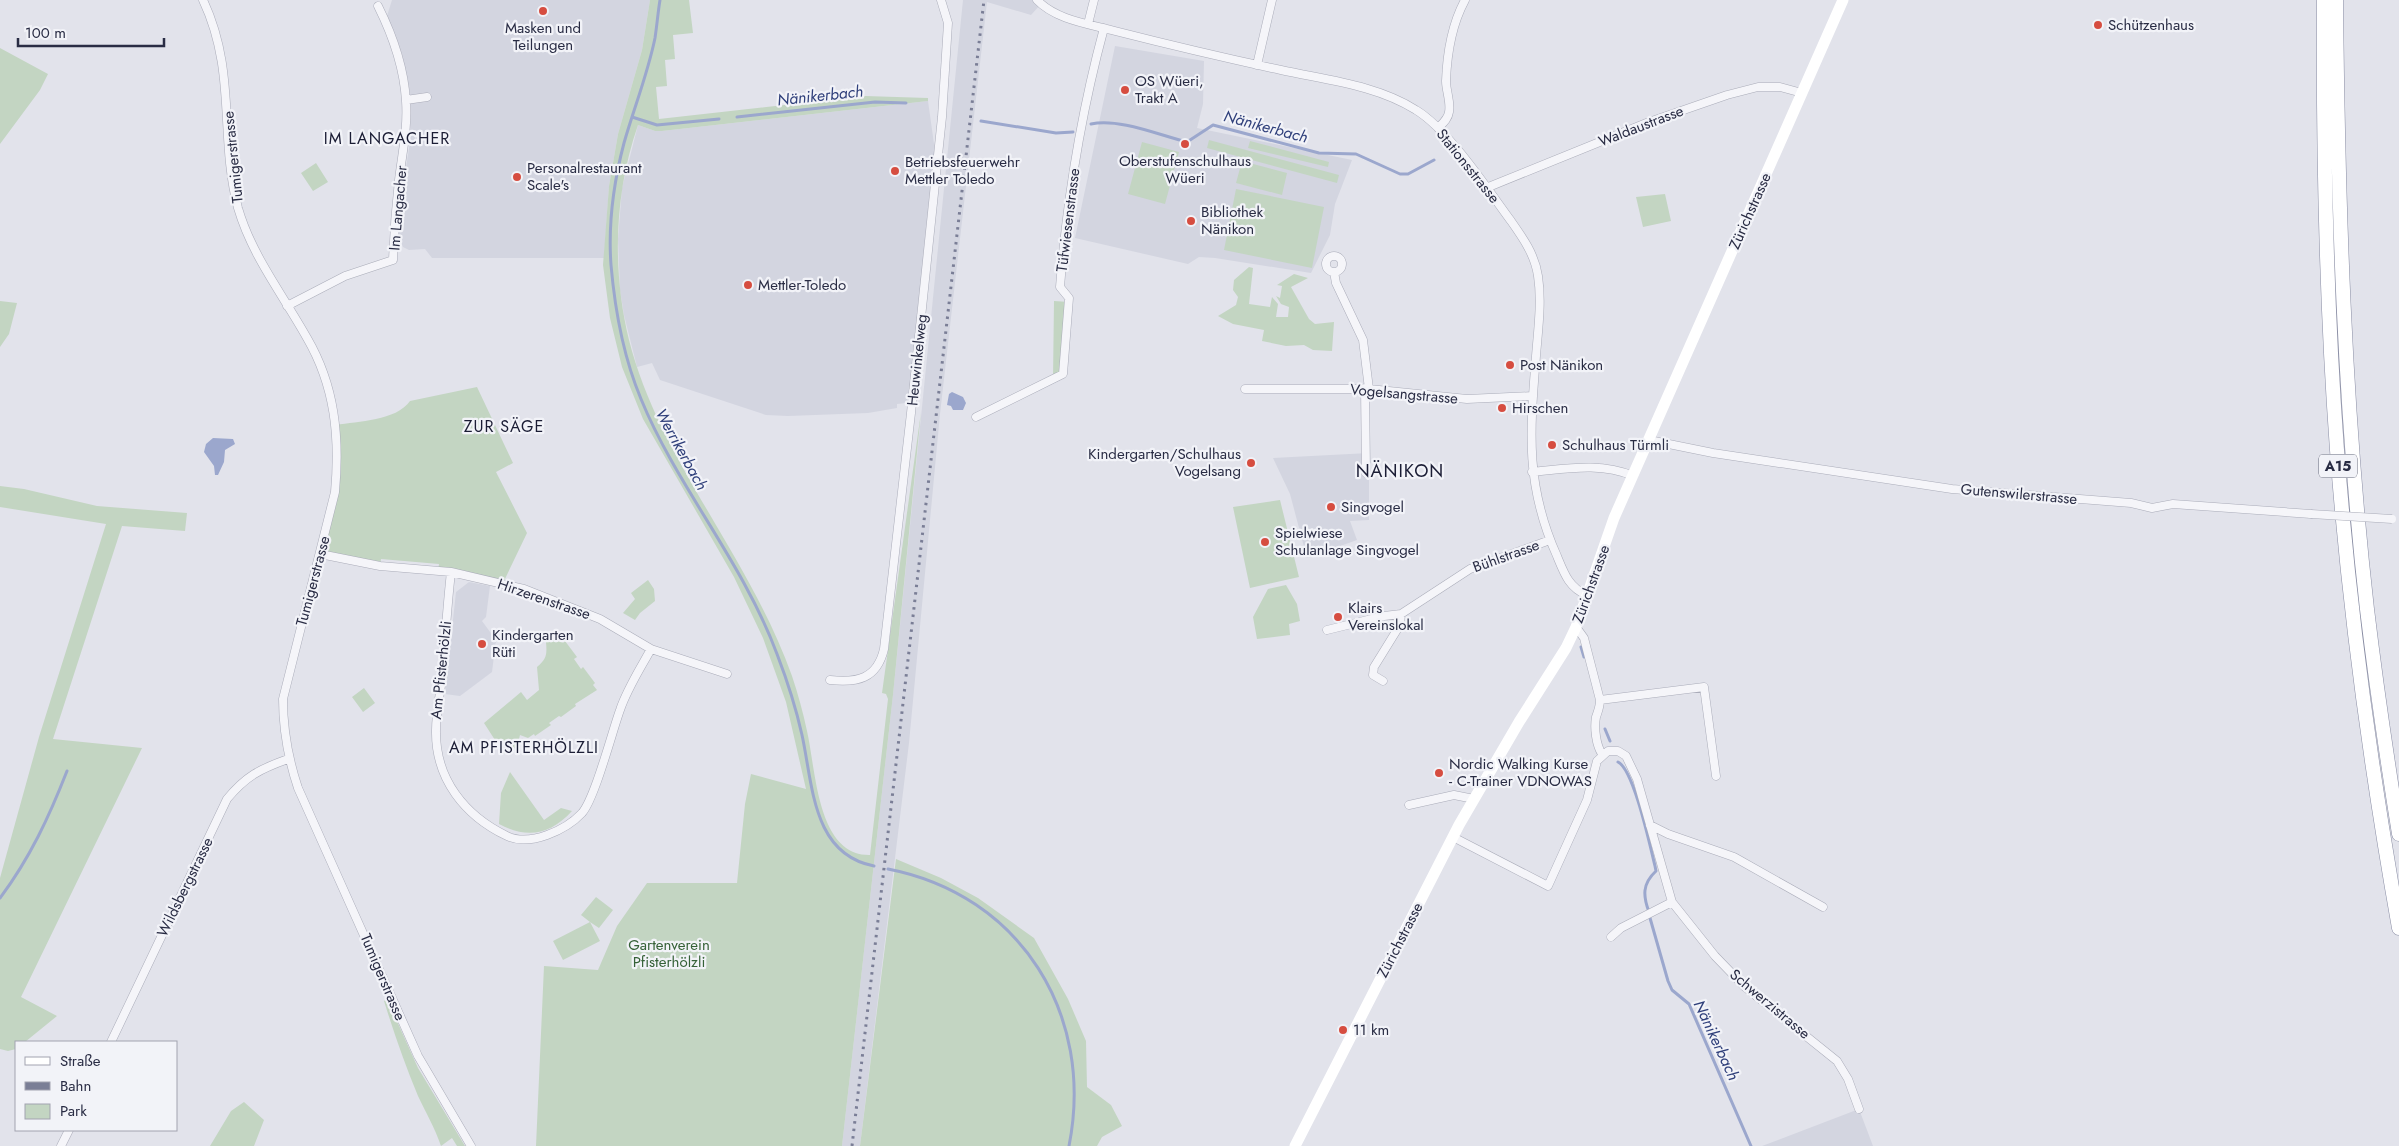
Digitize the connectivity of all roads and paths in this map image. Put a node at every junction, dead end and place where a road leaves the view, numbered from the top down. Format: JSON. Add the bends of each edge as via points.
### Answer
{"nodes":[{"id":1,"x":203,"y":0,"type":"edge"},
{"id":2,"x":941,"y":0,"type":"edge"},
{"id":3,"x":1094,"y":0,"type":"edge"},
{"id":4,"x":1272,"y":0,"type":"edge"},
{"id":5,"x":1464,"y":0,"type":"edge"},
{"id":6,"x":1843,"y":0,"type":"edge"},
{"id":7,"x":2324,"y":0,"type":"edge"},
{"id":8,"x":2336,"y":0,"type":"edge"},
{"id":9,"x":1039,"y":2,"type":"edge"},
{"id":10,"x":378,"y":6,"type":"dead end"},
{"id":11,"x":1088,"y":24,"type":"junction"},
{"id":12,"x":1104,"y":28,"type":"junction"},
{"id":13,"x":1257,"y":65,"type":"junction"},
{"id":14,"x":1802,"y":93,"type":"junction"},
{"id":15,"x":427,"y":97,"type":"dead end"},
{"id":16,"x":406,"y":100,"type":"junction"},
{"id":17,"x":1438,"y":128,"type":"junction"},
{"id":18,"x":1486,"y":188,"type":"junction"},
{"id":19,"x":1334,"y":272,"type":"dead end"},
{"id":20,"x":287,"y":306,"type":"junction"},
{"id":21,"x":1366,"y":388,"type":"junction"},
{"id":22,"x":1244,"y":389,"type":"dead end"},
{"id":23,"x":1533,"y":396,"type":"junction"},
{"id":24,"x":976,"y":417,"type":"dead end"},
{"id":25,"x":1649,"y":440,"type":"junction"},
{"id":26,"x":1532,"y":472,"type":"junction"},
{"id":27,"x":1366,"y":473,"type":"dead end"},
{"id":28,"x":1633,"y":476,"type":"junction"},
{"id":29,"x":2392,"y":519,"type":"dead end"},
{"id":30,"x":1550,"y":540,"type":"junction"},
{"id":31,"x":320,"y":554,"type":"junction"},
{"id":32,"x":451,"y":572,"type":"junction"},
{"id":33,"x":1587,"y":595,"type":"junction"},
{"id":34,"x":1401,"y":614,"type":"junction"},
{"id":35,"x":1576,"y":627,"type":"junction"},
{"id":36,"x":1327,"y":630,"type":"dead end"},
{"id":37,"x":650,"y":649,"type":"junction"},
{"id":38,"x":727,"y":674,"type":"dead end"},
{"id":39,"x":830,"y":680,"type":"dead end"},
{"id":40,"x":1383,"y":681,"type":"dead end"},
{"id":41,"x":1600,"y":700,"type":"junction"},
{"id":42,"x":1602,"y":754,"type":"junction"},
{"id":43,"x":288,"y":760,"type":"junction"},
{"id":44,"x":1716,"y":776,"type":"dead end"},
{"id":45,"x":1474,"y":799,"type":"junction"},
{"id":46,"x":1409,"y":805,"type":"dead end"},
{"id":47,"x":1650,"y":825,"type":"junction"},
{"id":48,"x":2399,"y":834,"type":"edge"},
{"id":49,"x":1453,"y":837,"type":"junction"},
{"id":50,"x":1672,"y":902,"type":"junction"},
{"id":51,"x":1823,"y":907,"type":"dead end"},
{"id":52,"x":2399,"y":928,"type":"edge"},
{"id":53,"x":1611,"y":937,"type":"dead end"},
{"id":54,"x":111,"y":1041,"type":"edge"},
{"id":55,"x":1859,"y":1109,"type":"dead end"},
{"id":56,"x":68,"y":1131,"type":"edge"},
{"id":57,"x":61,"y":1146,"type":"edge"},
{"id":58,"x":471,"y":1146,"type":"edge"},
{"id":59,"x":1295,"y":1146,"type":"edge"}],
"edges":[{"from":1,"to":20,"type":"street","name":"Tumigerstrasse","via":[[224,67],[231,171],[238,208],[258,256]]},
{"from":2,"to":39,"type":"street","name":"Heuwinkelweg","via":[[948,23],[942,117],[884,649],[878,665],[868,676],[850,682]]},
{"from":3,"to":11,"type":"street"},
{"from":4,"to":13,"type":"street"},
{"from":5,"to":17,"type":"street","via":[[1451,43],[1446,82],[1448,118]]},
{"from":6,"to":14,"type":"main road","name":"Zürichstrasse"},
{"from":7,"to":52,"type":"highway","number":"A15","via":[[2327,276],[2337,450],[2352,609]]},
{"from":8,"to":48,"type":"highway","number":"A15","via":[[2339,179],[2353,448],[2367,608]]},
{"from":9,"to":11,"type":"street","name":"Stationsstrasse","via":[[1055,14]]},
{"from":10,"to":16,"type":"street","name":"Im Langacher","via":[[394,41]]},
{"from":11,"to":12,"type":"street","name":"Stationsstrasse"},
{"from":12,"to":13,"type":"street","name":"Stationsstrasse"},
{"from":12,"to":24,"type":"street","name":"Tüfwiesenstrasse","via":[[1068,197],[1060,287],[1069,298],[1063,374]]},
{"from":13,"to":17,"type":"street","name":"Stationsstrasse","via":[[1378,92],[1418,111]]},
{"from":14,"to":18,"type":"street","name":"Waldaustrasse","via":[[1780,87],[1758,87],[1727,95],[1649,122]]},
{"from":14,"to":25,"type":"main road","name":"Zürichstrasse"},
{"from":15,"to":16,"type":"street"},
{"from":16,"to":20,"type":"street","name":"Im Langacher","via":[[393,260],[344,276]]},
{"from":17,"to":18,"type":"street","name":"Stationsstrasse"},
{"from":18,"to":23,"type":"street","name":"Stationsstrasse","via":[[1521,235],[1536,265],[1540,307]]},
{"from":19,"to":21,"type":"street","via":[[1363,340]]},
{"from":20,"to":31,"type":"street","name":"Tumigerstrasse","via":[[317,358],[328,387],[336,425],[335,492]]},
{"from":21,"to":22,"type":"street","name":"Vogelsangstrasse"},
{"from":21,"to":23,"type":"street","name":"Vogelsangstrasse","via":[[1466,399]]},
{"from":21,"to":27,"type":"street"},
{"from":23,"to":26,"type":"street","name":"Stationsstrasse"},
{"from":25,"to":28,"type":"main road","name":"Zürichstrasse"},
{"from":25,"to":29,"type":"street","name":"Gutenswilerstrasse","bridge":true,"via":[[1713,453],[1952,489],[2131,503],[2152,508],[2173,504]]},
{"from":26,"to":28,"type":"street","via":[[1594,467]]},
{"from":26,"to":30,"type":"street","name":"Stationsstrasse"},
{"from":28,"to":33,"type":"main road","name":"Zürichstrasse","via":[[1614,518]]},
{"from":30,"to":33,"type":"street","name":"Stationsstrasse","via":[[1571,585]]},
{"from":30,"to":34,"type":"street","name":"Bühlstrasse","via":[[1470,569]]},
{"from":31,"to":32,"type":"street","name":"Hirzerenstrasse","via":[[380,566]]},
{"from":31,"to":43,"type":"street","name":"Tumigerstrasse","via":[[283,699]]},
{"from":32,"to":37,"type":"street","name":"Hirzerenstrasse","via":[[503,583],[548,598],[600,619]]},
{"from":32,"to":37,"type":"street","name":"Am Pfisterhölzli","via":[[435,732],[440,767],[449,787],[472,815],[513,839],[538,838],[562,830],[583,811],[601,768],[620,707]]},
{"from":33,"to":35,"type":"main road","name":"Zürichstrasse"},
{"from":34,"to":36,"type":"street","name":"Bühlstrasse"},
{"from":34,"to":40,"type":"street","via":[[1400,625],[1374,668],[1374,675]]},
{"from":35,"to":41,"type":"street","via":[[1584,638]]},
{"from":35,"to":45,"type":"main road","name":"Zürichstrasse"},
{"from":37,"to":38,"type":"street","name":"Hirzerenstrasse"},
{"from":41,"to":42,"type":"street","via":[[1596,718],[1597,746]]},
{"from":41,"to":44,"type":"street","via":[[1704,687]]},
{"from":42,"to":47,"type":"street","name":"Schwerzistrasse","via":[[1618,751],[1626,756],[1641,791]]},
{"from":42,"to":49,"type":"street","via":[[1597,761],[1587,800],[1548,886]]},
{"from":43,"to":54,"type":"street","name":"Wildsbergstrasse","via":[[261,768],[241,782],[227,799]]},
{"from":43,"to":58,"type":"street","name":"Tumigerstrasse","via":[[418,1056]]},
{"from":45,"to":46,"type":"street","via":[[1454,795]]},
{"from":45,"to":49,"type":"main road","name":"Zürichstrasse"},
{"from":47,"to":50,"type":"street","name":"Schwerzistrasse"},
{"from":47,"to":51,"type":"street","via":[[1734,857]]},
{"from":49,"to":59,"type":"main road","name":"Zürichstrasse"},
{"from":50,"to":53,"type":"street","via":[[1621,928]]},
{"from":50,"to":55,"type":"street","name":"Schwerzistrasse","via":[[1715,956],[1745,987],[1837,1061]]},
{"from":56,"to":57,"type":"street"}]}
